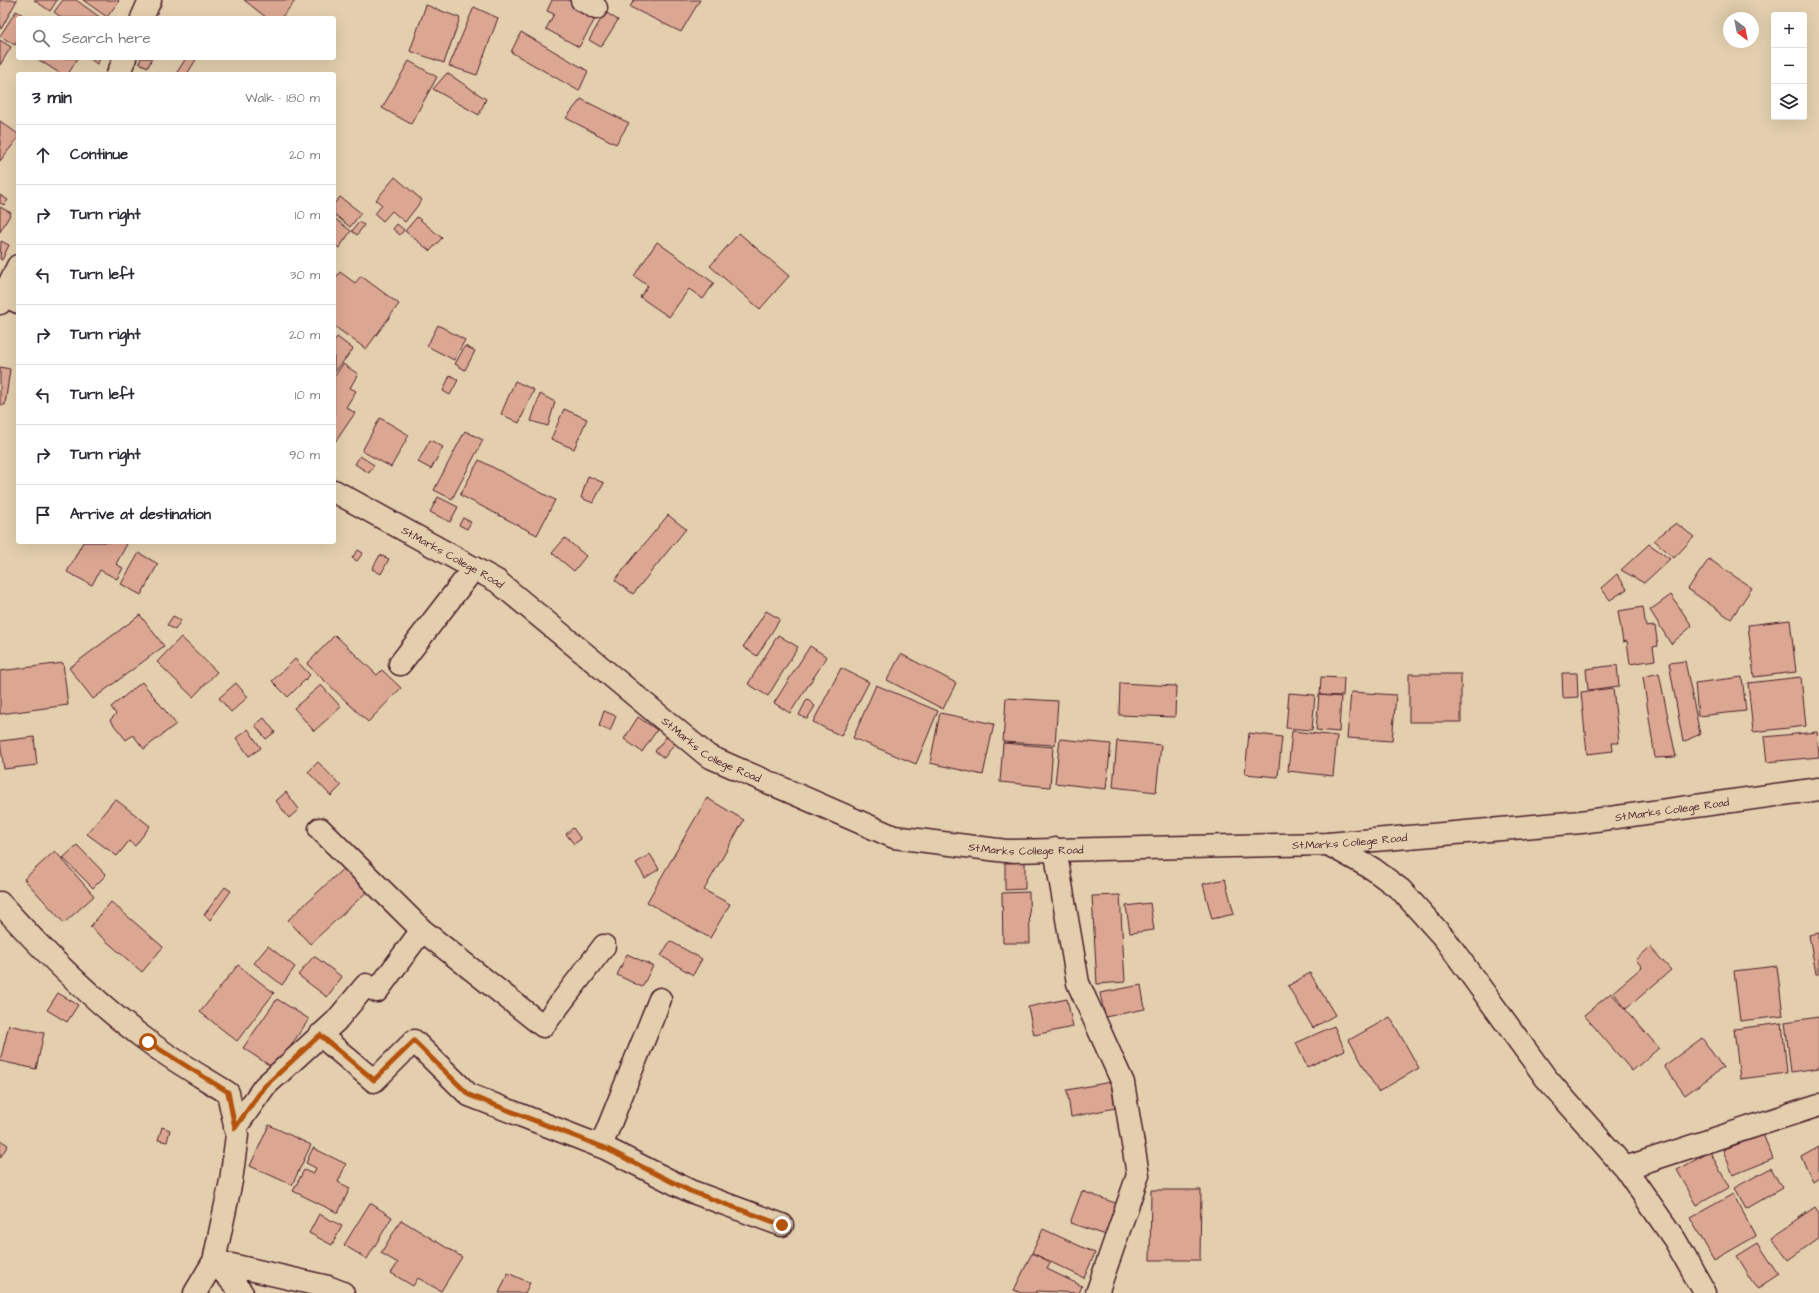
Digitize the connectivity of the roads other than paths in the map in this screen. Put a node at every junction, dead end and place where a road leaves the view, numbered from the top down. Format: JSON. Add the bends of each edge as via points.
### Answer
{"nodes":[{"id":1,"x":150,"y":0,"type":"edge"},
{"id":2,"x":143,"y":16,"type":"edge"},
{"id":3,"x":124,"y":60,"type":"edge"},
{"id":4,"x":119,"y":72,"type":"edge"},
{"id":5,"x":16,"y":271,"type":"edge"},
{"id":6,"x":5,"y":297,"type":"edge"},
{"id":7,"x":336,"y":492,"type":"edge"},
{"id":8,"x":474,"y":568,"type":"junction"},
{"id":9,"x":400,"y":664,"type":"dead end"},
{"id":10,"x":1819,"y":789,"type":"edge"},
{"id":11,"x":320,"y":829,"type":"dead end"},
{"id":12,"x":1328,"y":844,"type":"junction"},
{"id":13,"x":1055,"y":849,"type":"junction"},
{"id":14,"x":0,"y":903,"type":"edge"},
{"id":15,"x":422,"y":930,"type":"junction"},
{"id":16,"x":604,"y":946,"type":"dead end"},
{"id":17,"x":660,"y":999,"type":"dead end"},
{"id":18,"x":320,"y":1035,"type":"junction"},
{"id":19,"x":1819,"y":1105,"type":"edge"},
{"id":20,"x":235,"y":1128,"type":"junction"},
{"id":21,"x":601,"y":1146,"type":"junction"},
{"id":22,"x":1625,"y":1168,"type":"junction"},
{"id":23,"x":782,"y":1225,"type":"dead end"},
{"id":24,"x":214,"y":1261,"type":"junction"},
{"id":25,"x":195,"y":1293,"type":"edge"},
{"id":26,"x":242,"y":1293,"type":"edge"},
{"id":27,"x":343,"y":1293,"type":"edge"},
{"id":28,"x":1097,"y":1293,"type":"edge"},
{"id":29,"x":1705,"y":1293,"type":"edge"}],
"edges":[{"from":1,"to":2,"type":"street"},
{"from":3,"to":4,"type":"street"},
{"from":5,"to":6,"type":"street"},
{"from":7,"to":8,"type":"street","name":"St.Marks College Road"},
{"from":8,"to":9,"type":"street"},
{"from":8,"to":13,"type":"street","name":"St.Marks College Road","via":[[497,581],[708,756],[894,837],[1006,851]]},
{"from":10,"to":12,"type":"street","name":"St.Marks College Road","via":[[1581,822]]},
{"from":11,"to":15,"type":"street"},
{"from":12,"to":13,"type":"street","name":"St.Marks College Road"},
{"from":12,"to":22,"type":"street","via":[[1373,869],[1401,890],[1445,939],[1546,1078]]},
{"from":13,"to":28,"type":"street","via":[[1078,983],[1123,1084],[1138,1175]]},
{"from":14,"to":20,"type":"street","via":[[26,932],[91,994],[148,1042],[228,1092]]},
{"from":15,"to":16,"type":"street","via":[[543,1026]]},
{"from":15,"to":18,"type":"street","via":[[377,991],[366,985],[336,1021]]},
{"from":17,"to":21,"type":"street"},
{"from":18,"to":20,"type":"street","via":[[264,1087]]},
{"from":18,"to":21,"type":"street","via":[[374,1080],[414,1041],[469,1095]]},
{"from":19,"to":22,"type":"street"},
{"from":20,"to":24,"type":"street","via":[[237,1135],[231,1181]]},
{"from":21,"to":23,"type":"street","via":[[690,1191]]},
{"from":22,"to":29,"type":"street","via":[[1675,1240]]},
{"from":24,"to":25,"type":"street"},
{"from":24,"to":26,"type":"street"},
{"from":24,"to":27,"type":"street","via":[[328,1287]]}]}
